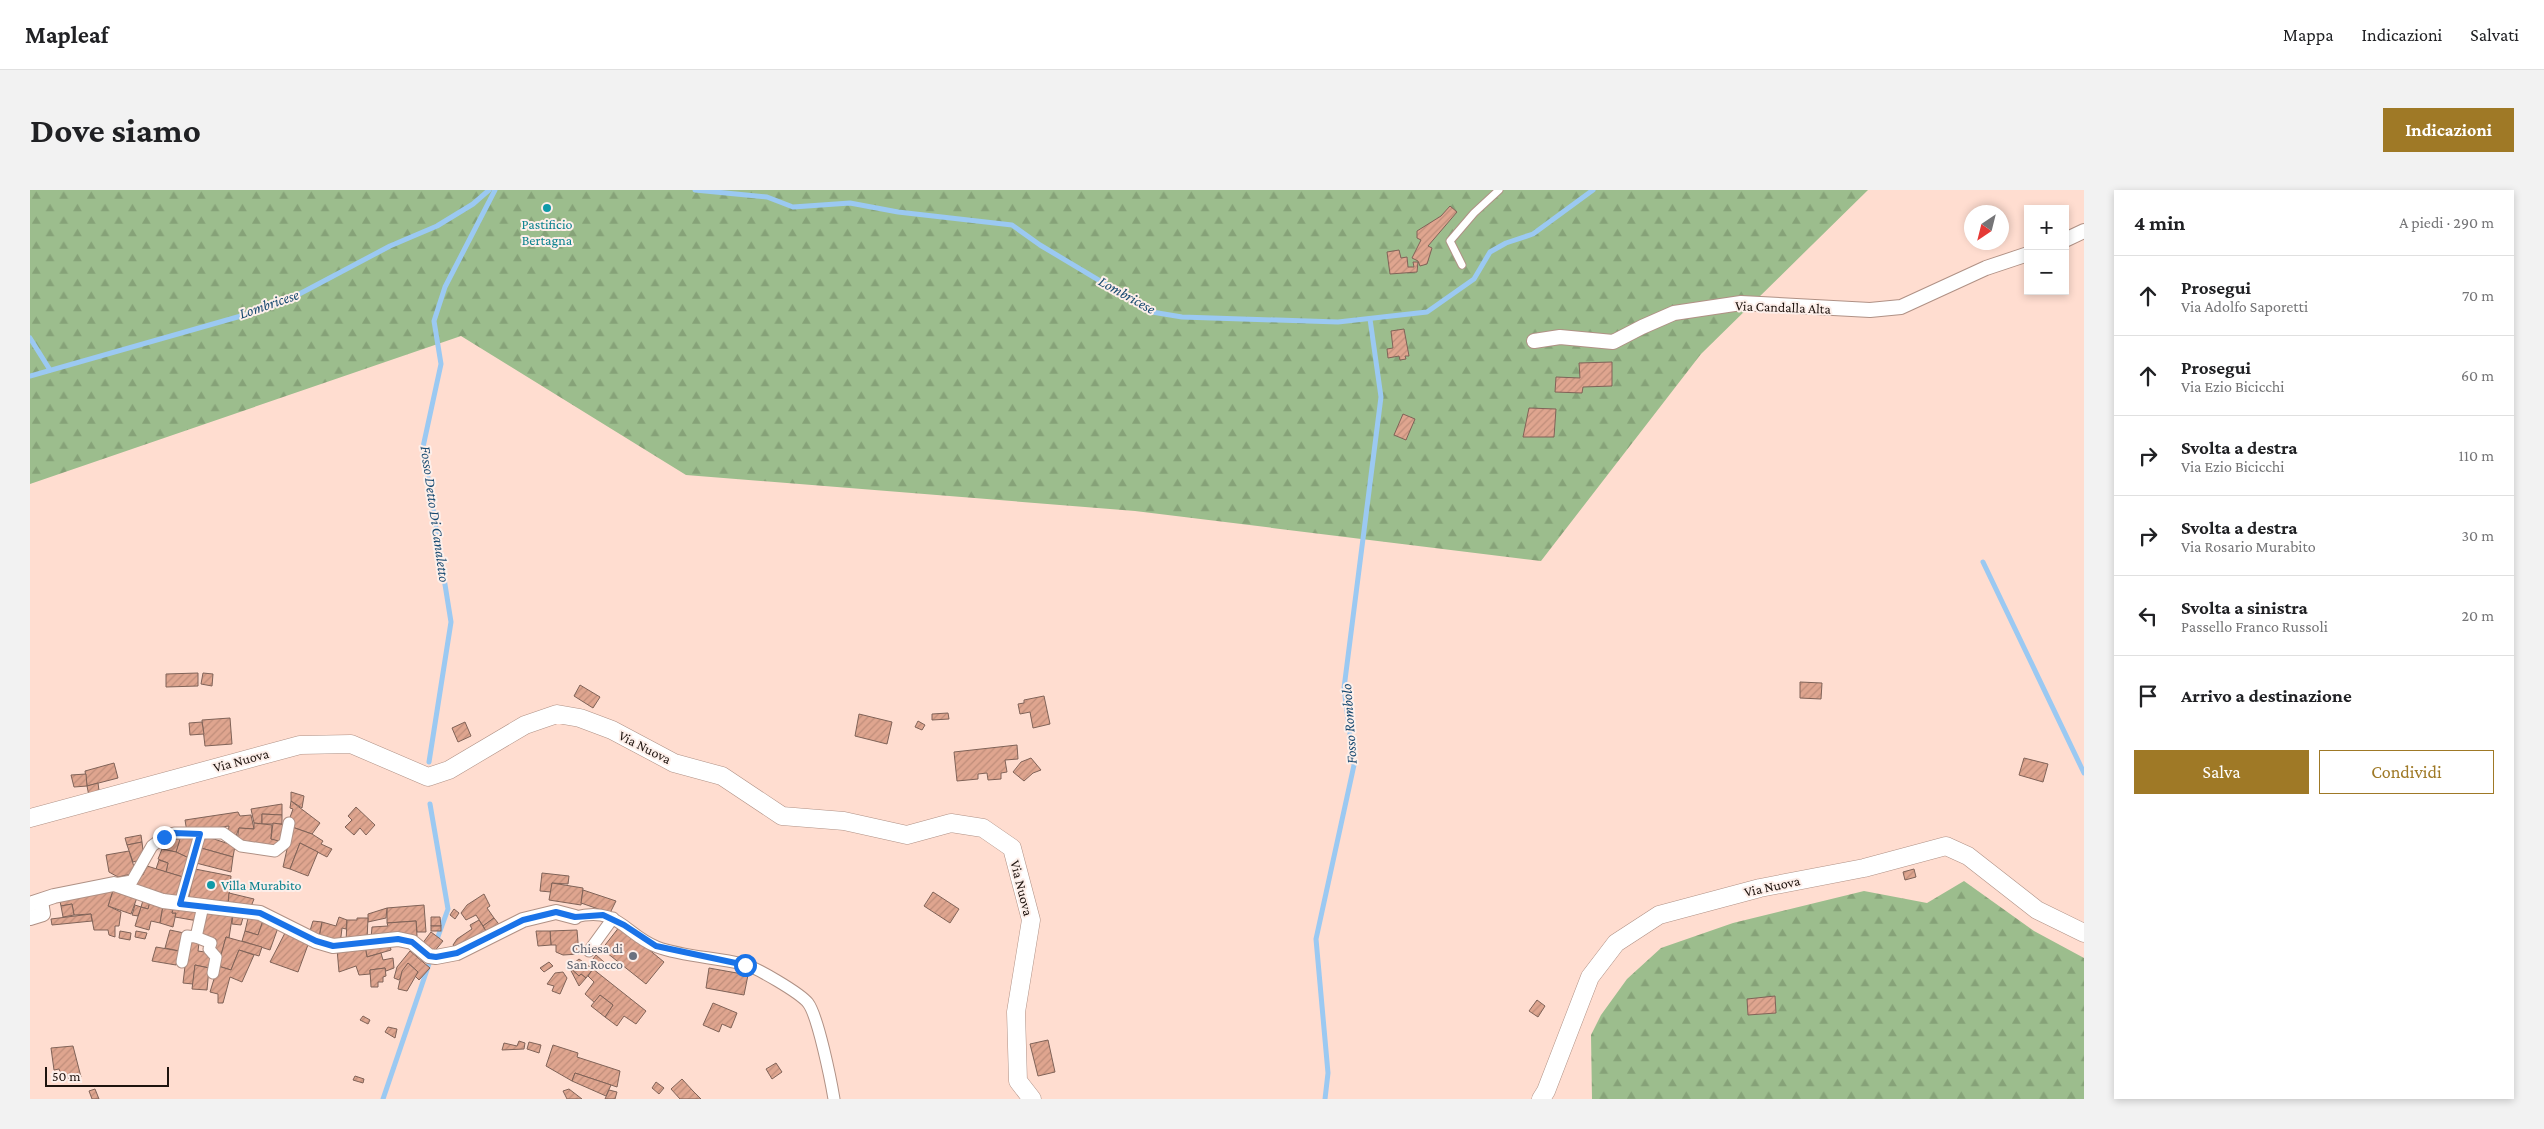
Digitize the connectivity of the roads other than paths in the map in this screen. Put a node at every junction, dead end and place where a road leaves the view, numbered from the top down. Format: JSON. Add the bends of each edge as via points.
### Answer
{"nodes":[{"id":1,"x":1498,"y":191,"type":"edge"},
{"id":2,"x":2084,"y":231,"type":"edge"},
{"id":3,"x":2069,"y":238,"type":"edge"},
{"id":4,"x":2024,"y":255,"type":"edge"},
{"id":5,"x":1462,"y":265,"type":"dead end"},
{"id":6,"x":1534,"y":341,"type":"dead end"},
{"id":7,"x":30,"y":818,"type":"edge"},
{"id":8,"x":289,"y":823,"type":"dead end"},
{"id":9,"x":200,"y":834,"type":"junction"},
{"id":10,"x":114,"y":884,"type":"junction"},
{"id":11,"x":35,"y":902,"type":"edge"},
{"id":12,"x":180,"y":904,"type":"junction"},
{"id":13,"x":203,"y":906,"type":"junction"},
{"id":14,"x":575,"y":917,"type":"joint"},
{"id":15,"x":30,"y":918,"type":"edge"},
{"id":16,"x":613,"y":918,"type":"junction"},
{"id":17,"x":2084,"y":933,"type":"edge"},
{"id":18,"x":196,"y":937,"type":"junction"},
{"id":19,"x":589,"y":951,"type":"dead end"},
{"id":20,"x":182,"y":962,"type":"dead end"},
{"id":21,"x":213,"y":973,"type":"dead end"},
{"id":22,"x":834,"y":1099,"type":"edge"},
{"id":23,"x":1032,"y":1099,"type":"edge"},
{"id":24,"x":1541,"y":1099,"type":"edge"}],
"edges":[{"from":1,"to":5,"type":"lane","via":[[1450,241]]},
{"from":2,"to":3,"type":"street"},
{"from":4,"to":6,"type":"street","name":"Via Candalla Alta","via":[[1986,268],[1901,307],[1870,310],[1741,303],[1674,313],[1614,342],[1560,337]]},
{"from":7,"to":23,"type":"street","name":"Via Nuova","via":[[300,745],[350,744],[428,777],[449,770],[525,725],[557,714],[580,718],[612,730],[674,763],[722,776],[782,816],[844,821],[908,835],[951,824],[983,828],[1012,848],[1031,920],[1016,1012],[1018,1081]]},
{"from":8,"to":9,"type":"street","via":[[285,843],[275,851],[241,846],[223,833]]},
{"from":9,"to":10,"type":"street","via":[[174,833],[164,837],[152,846],[132,880]]},
{"from":9,"to":12,"type":"street"},
{"from":10,"to":11,"type":"street"},
{"from":10,"to":12,"type":"street","via":[[163,902]]},
{"from":11,"to":15,"type":"street","via":[[43,914]]},
{"from":12,"to":13,"type":"street"},
{"from":13,"to":14,"type":"street","via":[[260,913],[333,946],[398,939],[412,942],[429,956],[436,957],[457,953],[523,920],[556,912]]},
{"from":13,"to":18,"type":"street"},
{"from":14,"to":16,"type":"street","via":[[596,915]]},
{"from":16,"to":19,"type":"street"},
{"from":16,"to":22,"type":"street","via":[[656,946],[745,965],[772,978],[809,1004]]},
{"from":17,"to":24,"type":"street","name":"Via Nuova","via":[[2037,910],[1968,856],[1946,846],[1864,868],[1760,888],[1659,915],[1616,943],[1590,977]]},
{"from":18,"to":20,"type":"street","via":[[186,936]]},
{"from":18,"to":21,"type":"street","via":[[211,942],[209,949],[216,957]]}]}
